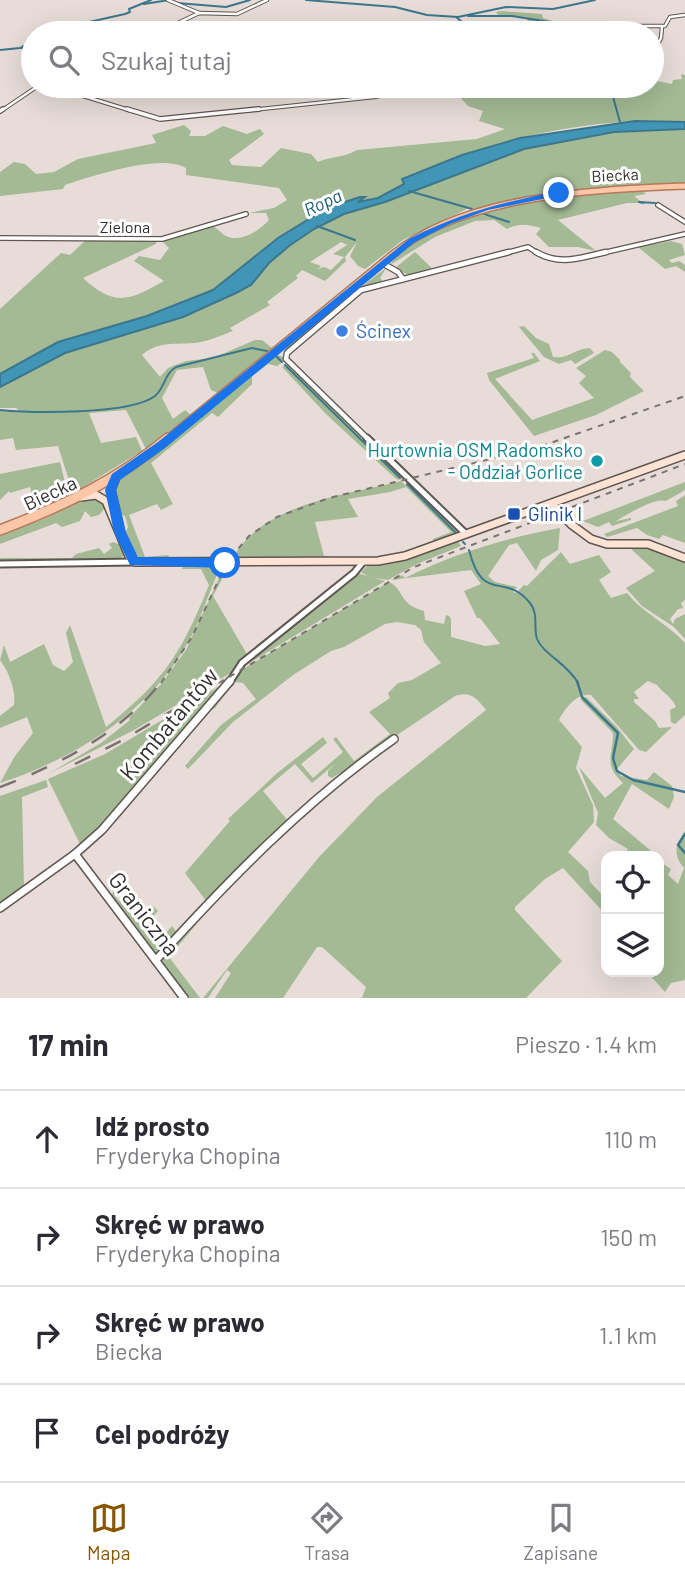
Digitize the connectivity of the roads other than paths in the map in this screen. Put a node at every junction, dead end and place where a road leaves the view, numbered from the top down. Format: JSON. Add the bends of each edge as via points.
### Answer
{"nodes":[{"id":1,"x":168,"y":0,"type":"edge"},
{"id":2,"x":267,"y":0,"type":"edge"},
{"id":3,"x":200,"y":13,"type":"junction"},
{"id":4,"x":685,"y":15,"type":"edge"},
{"id":5,"x":183,"y":21,"type":"edge"},
{"id":6,"x":664,"y":24,"type":"edge"},
{"id":7,"x":21,"y":97,"type":"edge"},
{"id":8,"x":91,"y":98,"type":"edge"},
{"id":9,"x":364,"y":98,"type":"edge"},
{"id":10,"x":0,"y":111,"type":"edge"},
{"id":11,"x":685,"y":186,"type":"edge"},
{"id":12,"x":658,"y":205,"type":"dead end"},
{"id":13,"x":246,"y":214,"type":"dead end"},
{"id":14,"x":685,"y":222,"type":"edge"},
{"id":15,"x":685,"y":234,"type":"edge"},
{"id":16,"x":0,"y":238,"type":"edge"},
{"id":17,"x":382,"y":263,"type":"junction"},
{"id":18,"x":403,"y":279,"type":"junction"},
{"id":19,"x":197,"y":414,"type":"junction"},
{"id":20,"x":685,"y":455,"type":"edge"},
{"id":21,"x":116,"y":477,"type":"junction"},
{"id":22,"x":99,"y":484,"type":"junction"},
{"id":23,"x":111,"y":490,"type":"junction"},
{"id":24,"x":81,"y":497,"type":"junction"},
{"id":25,"x":106,"y":501,"type":"junction"},
{"id":26,"x":552,"y":504,"type":"junction"},
{"id":27,"x":16,"y":524,"type":"junction"},
{"id":28,"x":0,"y":530,"type":"edge"},
{"id":29,"x":120,"y":532,"type":"junction"},
{"id":30,"x":466,"y":534,"type":"junction"},
{"id":31,"x":685,"y":558,"type":"edge"},
{"id":32,"x":135,"y":562,"type":"junction"},
{"id":33,"x":363,"y":562,"type":"junction"},
{"id":34,"x":0,"y":564,"type":"edge"},
{"id":35,"x":394,"y":739,"type":"dead end"},
{"id":36,"x":75,"y":854,"type":"junction"},
{"id":37,"x":0,"y":908,"type":"edge"},
{"id":38,"x":156,"y":960,"type":"junction"},
{"id":39,"x":184,"y":998,"type":"edge"}],
"edges":[{"from":1,"to":3,"type":"street"},
{"from":2,"to":3,"type":"street","via":[[237,14]]},
{"from":3,"to":5,"type":"street"},
{"from":4,"to":6,"type":"street","via":[[670,17]]},
{"from":7,"to":10,"type":"street"},
{"from":8,"to":9,"type":"street","via":[[160,119]]},
{"from":11,"to":17,"type":"main road","name":"Biecka","via":[[575,192],[503,204],[436,228]]},
{"from":12,"to":14,"type":"street"},
{"from":13,"to":16,"type":"street","name":"Zielona","via":[[162,239]]},
{"from":15,"to":18,"type":"street","via":[[565,261],[550,260],[528,247]]},
{"from":17,"to":18,"type":"street"},
{"from":17,"to":19,"type":"main road","name":"Biecka"},
{"from":18,"to":30,"type":"street","via":[[360,290],[287,353],[286,359]]},
{"from":19,"to":21,"type":"main road","name":"Biecka"},
{"from":19,"to":22,"type":"main road","name":"Biecka"},
{"from":20,"to":26,"type":"street"},
{"from":21,"to":22,"type":"main road","name":"Biecka"},
{"from":21,"to":23,"type":"street"},
{"from":22,"to":23,"type":"street"},
{"from":22,"to":24,"type":"main road","name":"Biecka"},
{"from":22,"to":25,"type":"street"},
{"from":22,"to":27,"type":"main road","name":"Biecka"},
{"from":23,"to":29,"type":"street"},
{"from":24,"to":25,"type":"street","via":[[96,495]]},
{"from":24,"to":27,"type":"main road","name":"Biecka"},
{"from":25,"to":29,"type":"street"},
{"from":26,"to":30,"type":"street"},
{"from":26,"to":31,"type":"street","via":[[591,539],[607,544],[648,544]]},
{"from":27,"to":28,"type":"main road","name":"Biecka"},
{"from":29,"to":32,"type":"street"},
{"from":30,"to":33,"type":"street","via":[[405,556]]},
{"from":32,"to":33,"type":"street"},
{"from":32,"to":34,"type":"street"},
{"from":33,"to":36,"type":"street","name":"Kombatantów","via":[[242,663],[216,700],[102,830]]},
{"from":35,"to":38,"type":"street","via":[[310,804],[209,901]]},
{"from":36,"to":37,"type":"street","name":"Kombatantów"},
{"from":36,"to":38,"type":"street","name":"Graniczna"},
{"from":38,"to":39,"type":"street","name":"Graniczna"}]}
